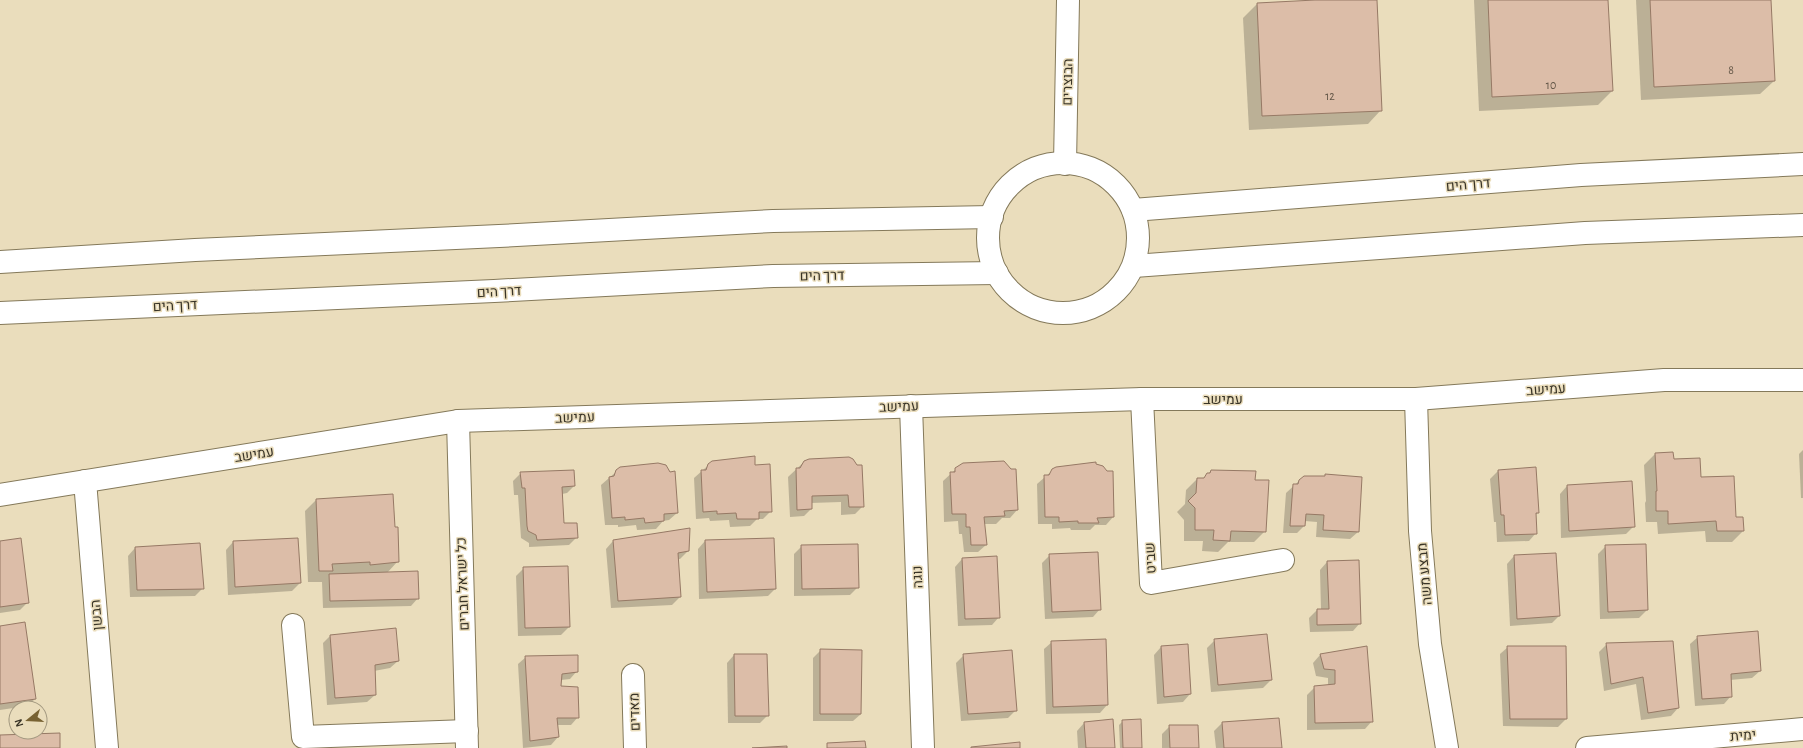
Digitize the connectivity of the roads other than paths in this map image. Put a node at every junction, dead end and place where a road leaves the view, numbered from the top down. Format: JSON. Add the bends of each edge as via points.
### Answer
{"nodes":[{"id":1,"x":1068,"y":0,"type":"edge"},
{"id":2,"x":1065,"y":164,"type":"junction"},
{"id":3,"x":1803,"y":164,"type":"edge"},
{"id":4,"x":1133,"y":210,"type":"junction"},
{"id":5,"x":992,"y":217,"type":"junction"},
{"id":6,"x":1803,"y":225,"type":"edge"},
{"id":7,"x":0,"y":262,"type":"edge"},
{"id":8,"x":1134,"y":266,"type":"junction"},
{"id":9,"x":997,"y":273,"type":"junction"},
{"id":10,"x":0,"y":313,"type":"edge"},
{"id":11,"x":1803,"y":380,"type":"edge"},
{"id":12,"x":1142,"y":399,"type":"junction"},
{"id":13,"x":1416,"y":399,"type":"junction"},
{"id":14,"x":911,"y":406,"type":"junction"},
{"id":15,"x":458,"y":420,"type":"junction"},
{"id":16,"x":85,"y":481,"type":"junction"},
{"id":17,"x":0,"y":495,"type":"edge"},
{"id":18,"x":1283,"y":560,"type":"dead end"},
{"id":19,"x":293,"y":625,"type":"dead end"},
{"id":20,"x":633,"y":675,"type":"dead end"},
{"id":21,"x":1803,"y":729,"type":"edge"},
{"id":22,"x":467,"y":739,"type":"edge"},
{"id":23,"x":107,"y":748,"type":"edge"},
{"id":24,"x":635,"y":748,"type":"edge"},
{"id":25,"x":923,"y":748,"type":"edge"},
{"id":26,"x":1447,"y":748,"type":"edge"},
{"id":27,"x":1587,"y":748,"type":"edge"}],
"edges":[{"from":1,"to":2,"type":"street","name":"הבוצרים"},
{"from":2,"to":4,"type":"street","via":[[1075,164],[1099,172],[1118,186]]},
{"from":2,"to":5,"type":"street","via":[[1044,165],[1020,176],[999,200]]},
{"from":3,"to":4,"type":"street","name":"דרך הים","via":[[1581,175]]},
{"from":4,"to":8,"type":"street","via":[[1139,241]]},
{"from":5,"to":7,"type":"street","via":[[772,221]]},
{"from":5,"to":9,"type":"street","via":[[988,240],[993,266]]},
{"from":6,"to":8,"type":"street","via":[[1585,233]]},
{"from":8,"to":9,"type":"street","via":[[1121,288],[1100,304],[1068,314],[1042,311],[1018,299]]},
{"from":9,"to":10,"type":"street","name":"דרך הים","via":[[773,276],[494,292]]},
{"from":11,"to":13,"type":"street","name":"עמישב","via":[[1664,380]]},
{"from":12,"to":13,"type":"street","name":"עמישב"},
{"from":12,"to":14,"type":"street","name":"עמישב"},
{"from":12,"to":18,"type":"street","name":"שביט","via":[[1151,583]]},
{"from":13,"to":26,"type":"street","name":"מבצע משה","via":[[1420,531],[1430,644]]},
{"from":14,"to":15,"type":"street","name":"עמישב"},
{"from":14,"to":25,"type":"street","name":"נוגה"},
{"from":15,"to":16,"type":"street","name":"עמישב"},
{"from":15,"to":22,"type":"street","name":"כל ישראל חברים"},
{"from":16,"to":17,"type":"street","name":"עמישב"},
{"from":16,"to":23,"type":"street","name":"הבשן"},
{"from":19,"to":22,"type":"street","via":[[303,737]]},
{"from":20,"to":24,"type":"street","name":"מאדים"},
{"from":21,"to":27,"type":"street","name":"ימית"}]}
